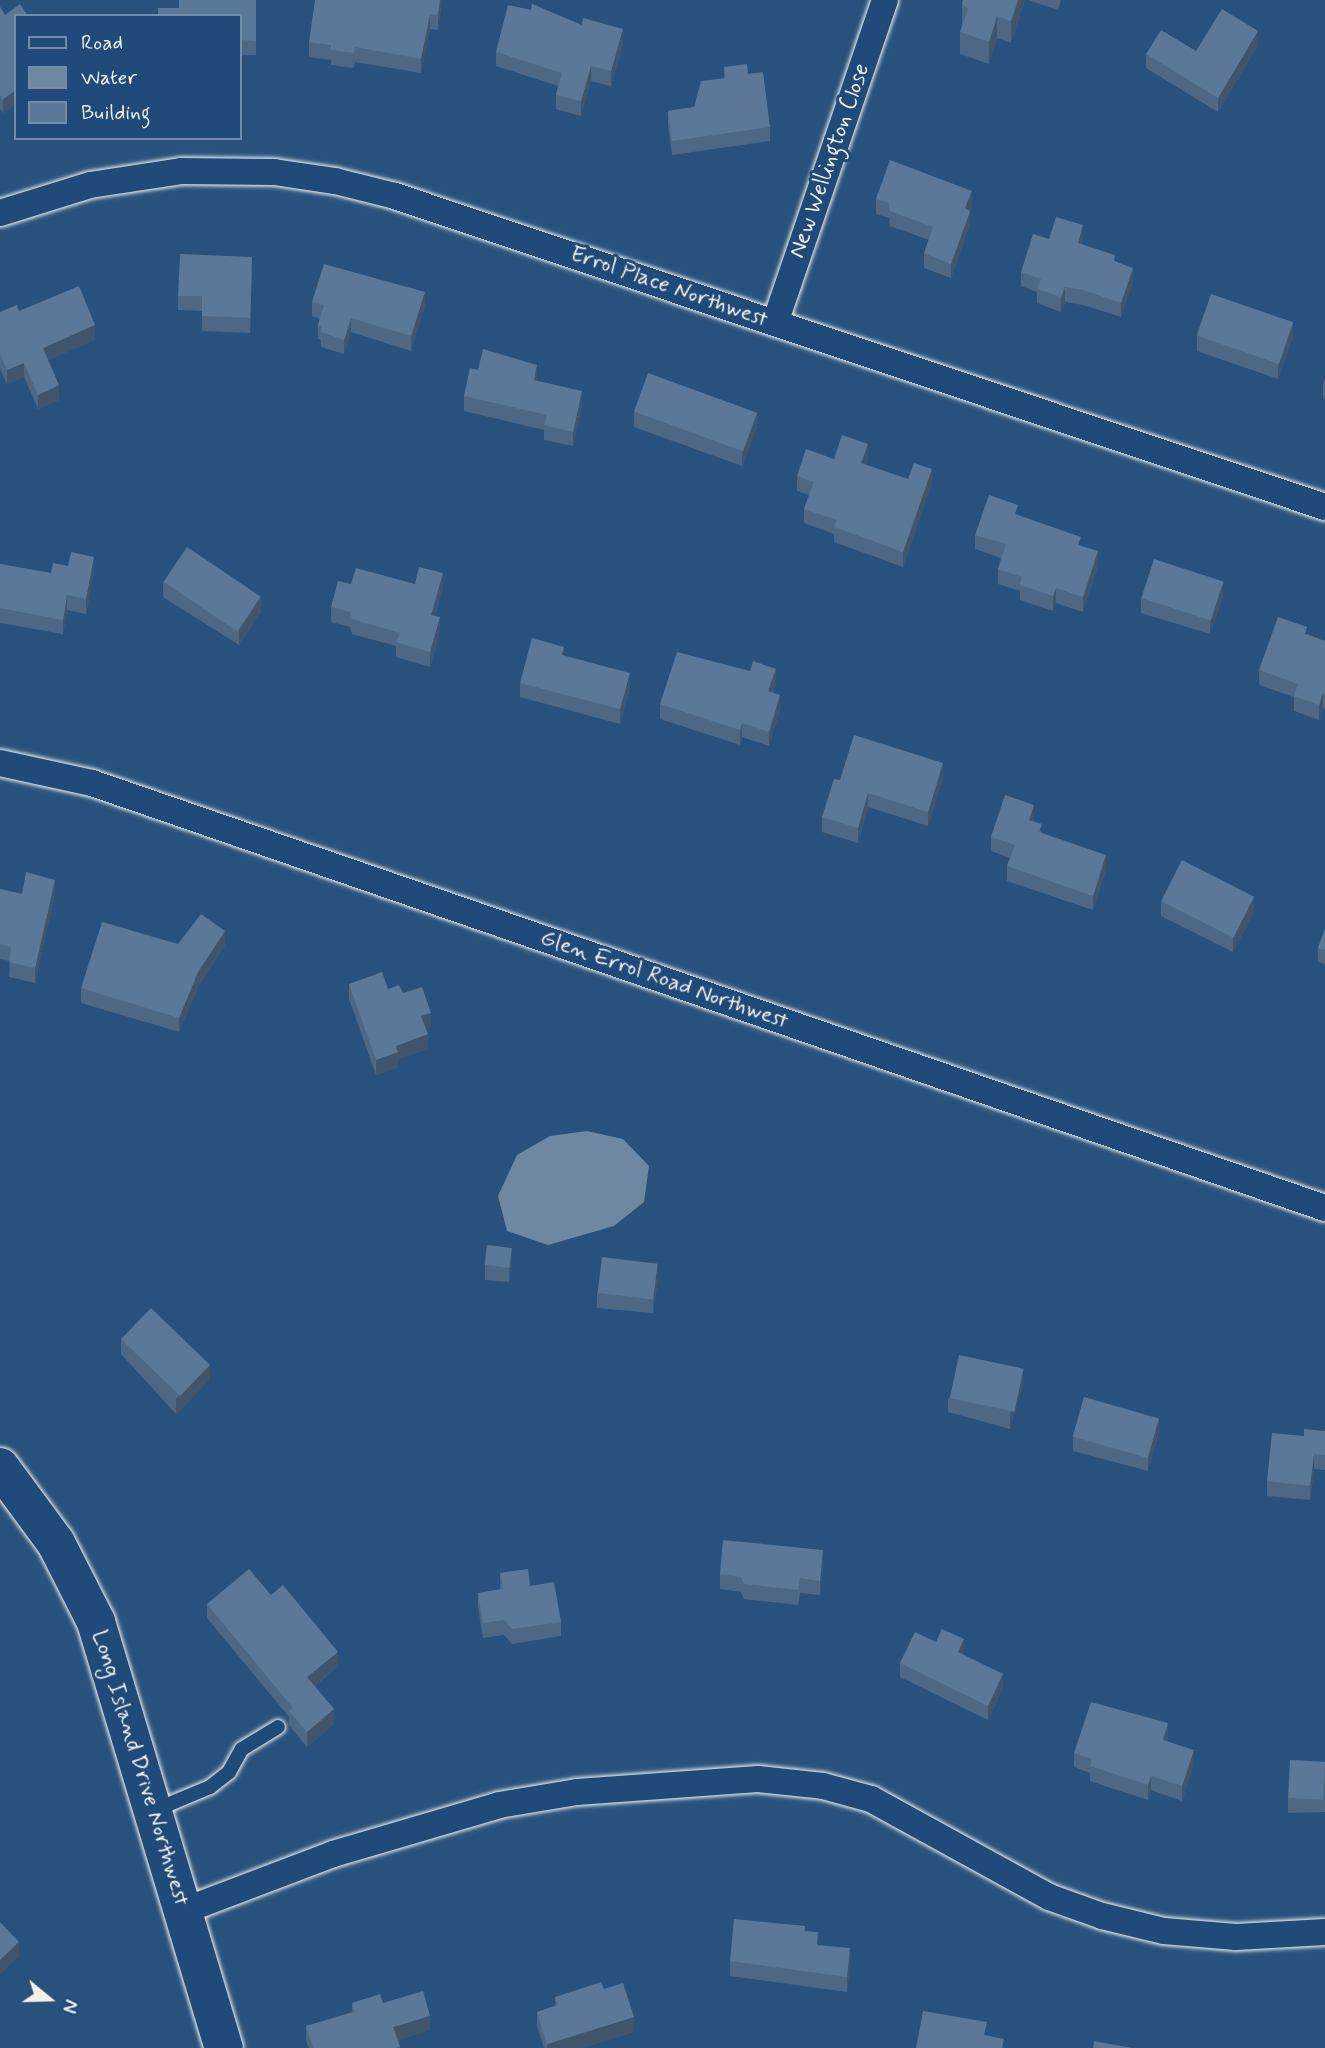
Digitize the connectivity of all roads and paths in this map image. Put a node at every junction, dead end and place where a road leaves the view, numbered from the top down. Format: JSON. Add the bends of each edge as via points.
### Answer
{"nodes":[{"id":1,"x":885,"y":0,"type":"edge"},
{"id":2,"x":0,"y":213,"type":"edge"},
{"id":3,"x":775,"y":323,"type":"junction"},
{"id":4,"x":1325,"y":507,"type":"edge"},
{"id":5,"x":0,"y":763,"type":"edge"},
{"id":6,"x":1325,"y":1208,"type":"edge"},
{"id":7,"x":0,"y":1467,"type":"edge"},
{"id":8,"x":278,"y":1727,"type":"dead end"},
{"id":9,"x":155,"y":1810,"type":"junction"},
{"id":10,"x":183,"y":1911,"type":"junction"},
{"id":11,"x":1325,"y":1932,"type":"edge"},
{"id":12,"x":224,"y":2048,"type":"edge"}],
"edges":[{"from":1,"to":3,"type":"street","name":"New Wellington Close"},
{"from":2,"to":3,"type":"street","name":"Errol Place Northwest","via":[[103,183],[181,171],[274,172],[395,195]]},
{"from":3,"to":4,"type":"street","name":"Errol Place Northwest"},
{"from":5,"to":6,"type":"street","name":"Glen Errol Road Northwest","via":[[103,787]]},
{"from":7,"to":9,"type":"street","name":"Long Island Drive Northwest","via":[[56,1544],[96,1622]]},
{"from":8,"to":9,"type":"lane","via":[[243,1749],[229,1772],[210,1787]]},
{"from":9,"to":10,"type":"street","name":"Long Island Drive Northwest"},
{"from":10,"to":11,"type":"street","via":[[333,1854],[499,1805],[578,1792],[758,1779],[823,1786],[871,1799],[1049,1897],[1102,1916],[1164,1931],[1236,1937]]},
{"from":10,"to":12,"type":"street","name":"Long Island Drive Northwest"}]}
